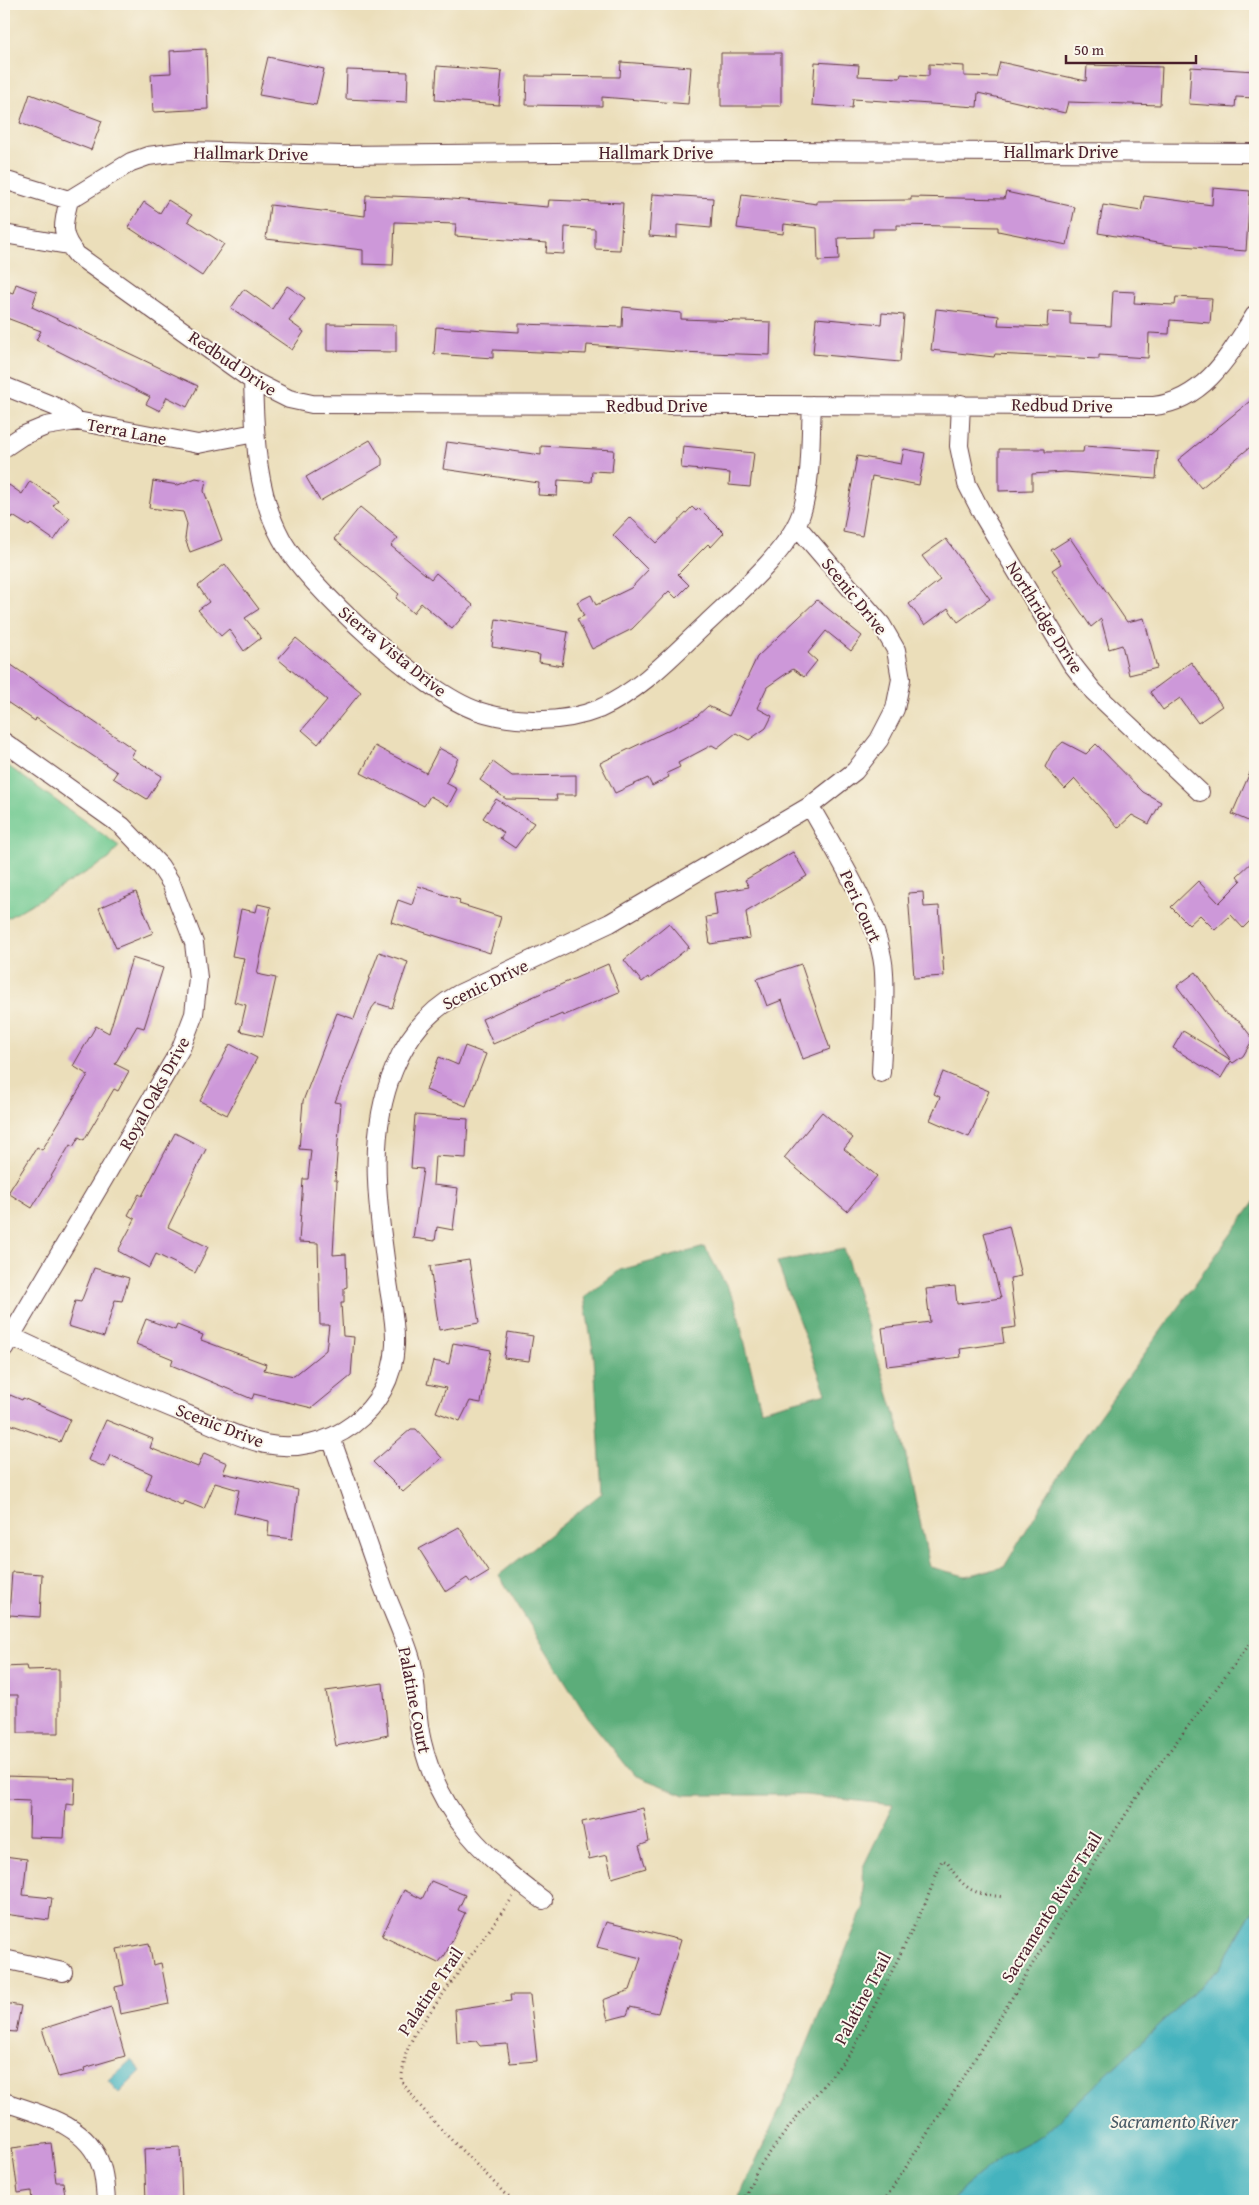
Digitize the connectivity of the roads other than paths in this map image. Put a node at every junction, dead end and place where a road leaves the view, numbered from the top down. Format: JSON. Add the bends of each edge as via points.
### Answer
{"nodes":[{"id":1,"x":1255,"y":153,"type":"edge"},
{"id":2,"x":4,"y":180,"type":"edge"},
{"id":3,"x":69,"y":200,"type":"junction"},
{"id":4,"x":4,"y":234,"type":"edge"},
{"id":5,"x":68,"y":245,"type":"junction"},
{"id":6,"x":1255,"y":315,"type":"edge"},
{"id":7,"x":253,"y":381,"type":"junction"},
{"id":8,"x":4,"y":386,"type":"edge"},
{"id":9,"x":961,"y":404,"type":"junction"},
{"id":10,"x":812,"y":405,"type":"junction"},
{"id":11,"x":77,"y":421,"type":"junction"},
{"id":12,"x":255,"y":433,"type":"junction"},
{"id":13,"x":4,"y":448,"type":"edge"},
{"id":14,"x":796,"y":526,"type":"junction"},
{"id":15,"x":4,"y":742,"type":"edge"},
{"id":16,"x":1200,"y":792,"type":"dead end"},
{"id":17,"x":810,"y":806,"type":"junction"},
{"id":18,"x":882,"y":1073,"type":"dead end"},
{"id":19,"x":5,"y":1338,"type":"edge"},
{"id":20,"x":331,"y":1438,"type":"junction"},
{"id":21,"x":543,"y":1900,"type":"dead end"},
{"id":22,"x":4,"y":1959,"type":"edge"},
{"id":23,"x":63,"y":1972,"type":"dead end"},
{"id":24,"x":4,"y":2102,"type":"edge"},
{"id":25,"x":106,"y":2201,"type":"edge"}],
"edges":[{"from":1,"to":3,"type":"street","name":"Hallmark Drive","via":[[767,151],[343,155],[186,151],[148,156],[131,162]]},
{"from":2,"to":3,"type":"street"},
{"from":3,"to":5,"type":"street","via":[[63,234]]},
{"from":4,"to":5,"type":"street"},
{"from":5,"to":7,"type":"street","name":"Redbud Drive","via":[[77,255]]},
{"from":6,"to":9,"type":"street","name":"Redbud Drive","via":[[1217,371],[1191,393],[1168,404]]},
{"from":7,"to":10,"type":"street","name":"Redbud Drive","via":[[289,399],[312,404]]},
{"from":7,"to":12,"type":"street","name":"Sierra Vista Drive"},
{"from":8,"to":11,"type":"street","via":[[56,407]]},
{"from":9,"to":10,"type":"street","name":"Redbud Drive"},
{"from":9,"to":16,"type":"street","name":"Northridge Drive","via":[[959,446],[967,484],[1072,664],[1094,692]]},
{"from":10,"to":14,"type":"street","name":"Sierra Vista Drive","via":[[809,466],[802,512]]},
{"from":11,"to":12,"type":"street","name":"Terra Lane","via":[[198,444]]},
{"from":11,"to":13,"type":"street","name":"Terra Lane","via":[[46,426]]},
{"from":12,"to":14,"type":"street","name":"Sierra Vista Drive","via":[[266,501],[281,538],[293,557],[351,621],[418,676],[463,705],[505,718],[556,719],[598,709],[626,694],[762,571]]},
{"from":14,"to":17,"type":"street","name":"Scenic Drive","via":[[882,624],[896,650],[901,679],[895,709],[879,740],[855,771]]},
{"from":15,"to":19,"type":"street","name":"Royal Oaks Drive","via":[[122,826],[160,866],[171,883],[194,943],[198,978],[194,1014],[181,1048]]},
{"from":17,"to":18,"type":"street","name":"Peri Court","via":[[878,937],[884,973]]},
{"from":17,"to":20,"type":"street","name":"Scenic Drive","via":[[610,923],[460,994],[427,1016],[399,1057],[382,1103],[377,1129],[378,1200],[394,1330],[394,1357],[384,1388],[365,1415]]},
{"from":19,"to":20,"type":"street","name":"Scenic Drive","via":[[263,1444],[290,1447]]},
{"from":20,"to":21,"type":"street","name":"Palatine Court","via":[[411,1660],[421,1740],[440,1794],[474,1843]]},
{"from":22,"to":23,"type":"street"},
{"from":24,"to":25,"type":"street","via":[[60,2123],[83,2138],[101,2166]]}]}
